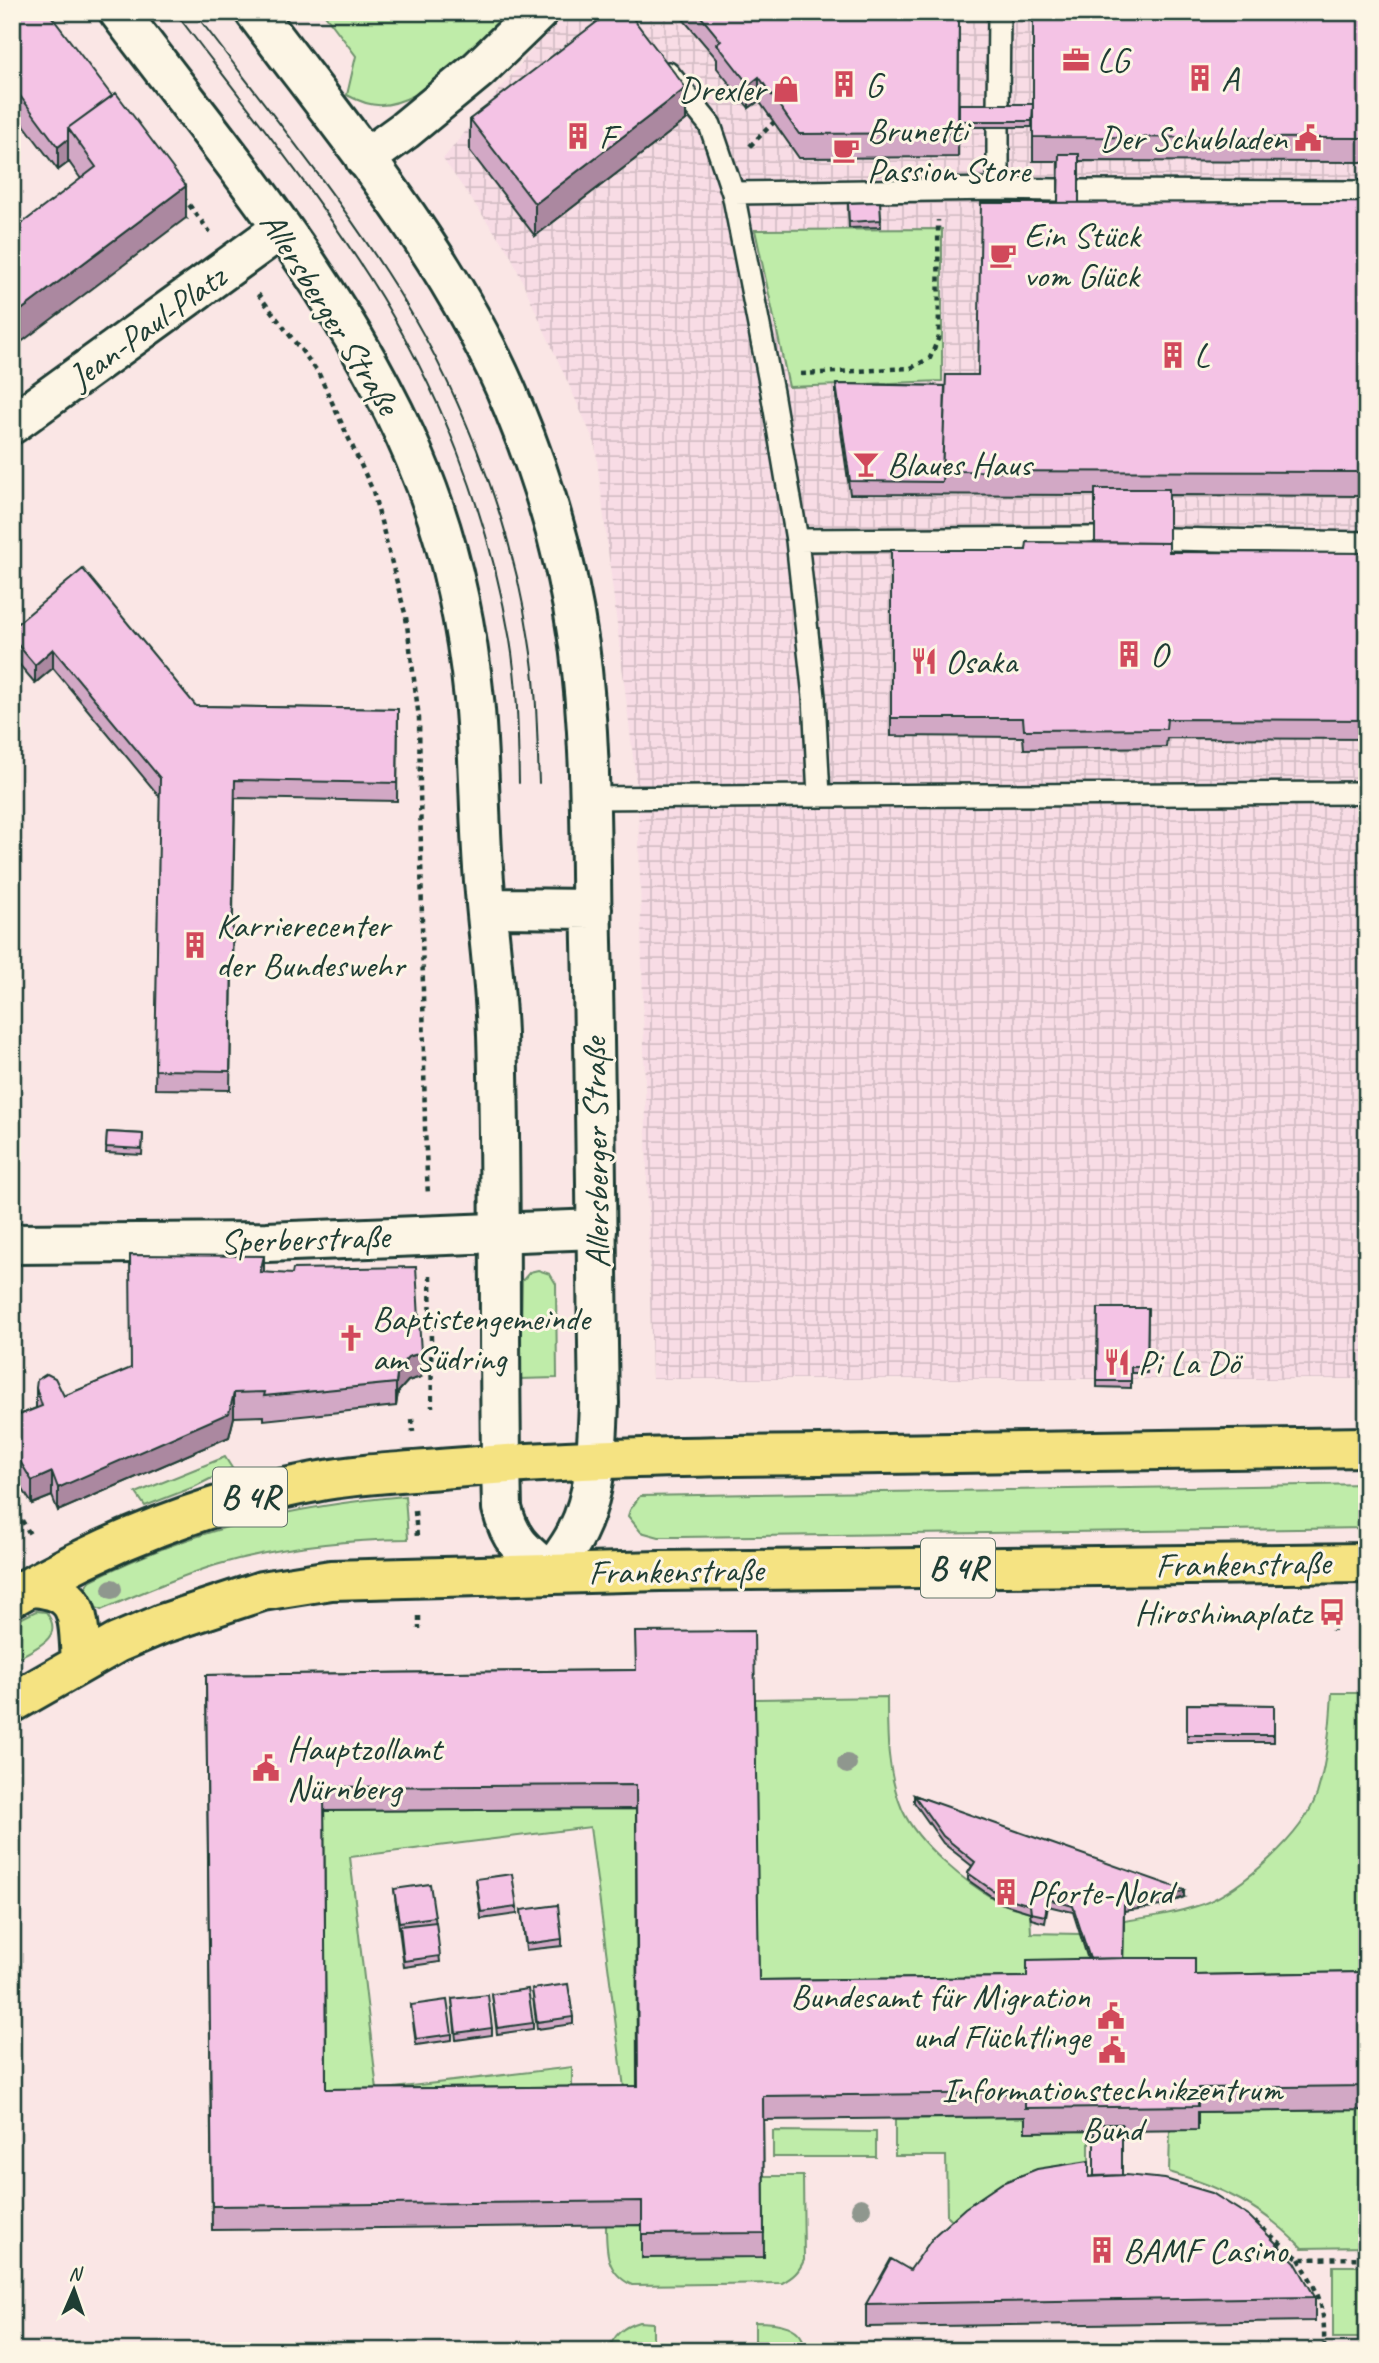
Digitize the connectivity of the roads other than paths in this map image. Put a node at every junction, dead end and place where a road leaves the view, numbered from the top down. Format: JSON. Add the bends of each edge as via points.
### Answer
{"nodes":[{"id":1,"x":118,"y":12,"type":"edge"},
{"id":2,"x":255,"y":12,"type":"edge"},
{"id":3,"x":538,"y":12,"type":"edge"},
{"id":4,"x":999,"y":12,"type":"edge"},
{"id":5,"x":653,"y":54,"type":"edge"},
{"id":6,"x":365,"y":159,"type":"junction"},
{"id":7,"x":998,"y":189,"type":"junction"},
{"id":8,"x":1367,"y":192,"type":"edge"},
{"id":9,"x":733,"y":193,"type":"junction"},
{"id":10,"x":281,"y":229,"type":"junction"},
{"id":11,"x":12,"y":424,"type":"edge"},
{"id":12,"x":1095,"y":538,"type":"edge"},
{"id":13,"x":1169,"y":539,"type":"edge"},
{"id":14,"x":797,"y":540,"type":"junction"},
{"id":15,"x":1367,"y":543,"type":"edge"},
{"id":16,"x":1367,"y":793,"type":"edge"},
{"id":17,"x":819,"y":796,"type":"junction"},
{"id":18,"x":590,"y":798,"type":"junction"},
{"id":19,"x":487,"y":908,"type":"junction"},
{"id":20,"x":592,"y":909,"type":"junction"},
{"id":21,"x":597,"y":1229,"type":"junction"},
{"id":22,"x":500,"y":1232,"type":"junction"},
{"id":23,"x":12,"y":1244,"type":"edge"},
{"id":24,"x":1367,"y":1447,"type":"edge"},
{"id":25,"x":597,"y":1459,"type":"junction"},
{"id":26,"x":500,"y":1464,"type":"junction"},
{"id":27,"x":1367,"y":1563,"type":"edge"},
{"id":28,"x":550,"y":1573,"type":"junction"},
{"id":29,"x":21,"y":1592,"type":"edge"},
{"id":30,"x":81,"y":1663,"type":"junction"},
{"id":31,"x":12,"y":1703,"type":"edge"}],
"edges":[{"from":1,"to":10,"type":"main road","name":"Allersberger Straße"},
{"from":2,"to":6,"type":"main road","name":"Allersberger Straße"},
{"from":3,"to":6,"type":"main road","via":[[478,70]]},
{"from":4,"to":7,"type":"lane"},
{"from":5,"to":9,"type":"lane","via":[[710,125]]},
{"from":6,"to":18,"type":"main road","name":"Allersberger Straße","via":[[457,293],[531,450],[574,613]]},
{"from":7,"to":8,"type":"lane"},
{"from":7,"to":9,"type":"lane"},
{"from":9,"to":14,"type":"lane"},
{"from":10,"to":11,"type":"main road","name":"Jean-Paul-Platz"},
{"from":10,"to":19,"type":"main road","name":"Allersberger Straße","via":[[374,372],[416,462],[442,538],[462,619],[473,691]]},
{"from":12,"to":14,"type":"lane"},
{"from":13,"to":15,"type":"lane"},
{"from":14,"to":17,"type":"lane"},
{"from":16,"to":17,"type":"lane"},
{"from":17,"to":18,"type":"lane"},
{"from":18,"to":20,"type":"main road","name":"Allersberger Straße"},
{"from":19,"to":20,"type":"main road"},
{"from":19,"to":22,"type":"main road","name":"Allersberger Straße","via":[[496,1002]]},
{"from":20,"to":21,"type":"main road","name":"Allersberger Straße"},
{"from":21,"to":22,"type":"main road","name":"Sperberstraße"},
{"from":21,"to":25,"type":"main road","name":"Allersberger Straße"},
{"from":22,"to":23,"type":"main road","name":"Sperberstraße","via":[[267,1242]]},
{"from":22,"to":26,"type":"main road","name":"Allersberger Straße"},
{"from":24,"to":25,"type":"main road","number":"B 4R"},
{"from":25,"to":26,"type":"main road","number":"B 4R"},
{"from":25,"to":28,"type":"main road","name":"Allersberger Straße","via":[[586,1512]]},
{"from":26,"to":28,"type":"main road","name":"Allersberger Straße","via":[[507,1529]]},
{"from":26,"to":29,"type":"main road","number":"B 4R","via":[[316,1482],[223,1505],[147,1532]]},
{"from":27,"to":28,"type":"main road","name":"Frankenstraße","number":"B 4R"},
{"from":28,"to":30,"type":"main road","name":"Frankenstraße","number":"B 4R","via":[[331,1580],[262,1591],[162,1625]]},
{"from":29,"to":30,"type":"main road","number":"B 4R","via":[[52,1588],[71,1601]]},
{"from":30,"to":31,"type":"main road","name":"Frankenstraße","number":"B 4R"}]}
